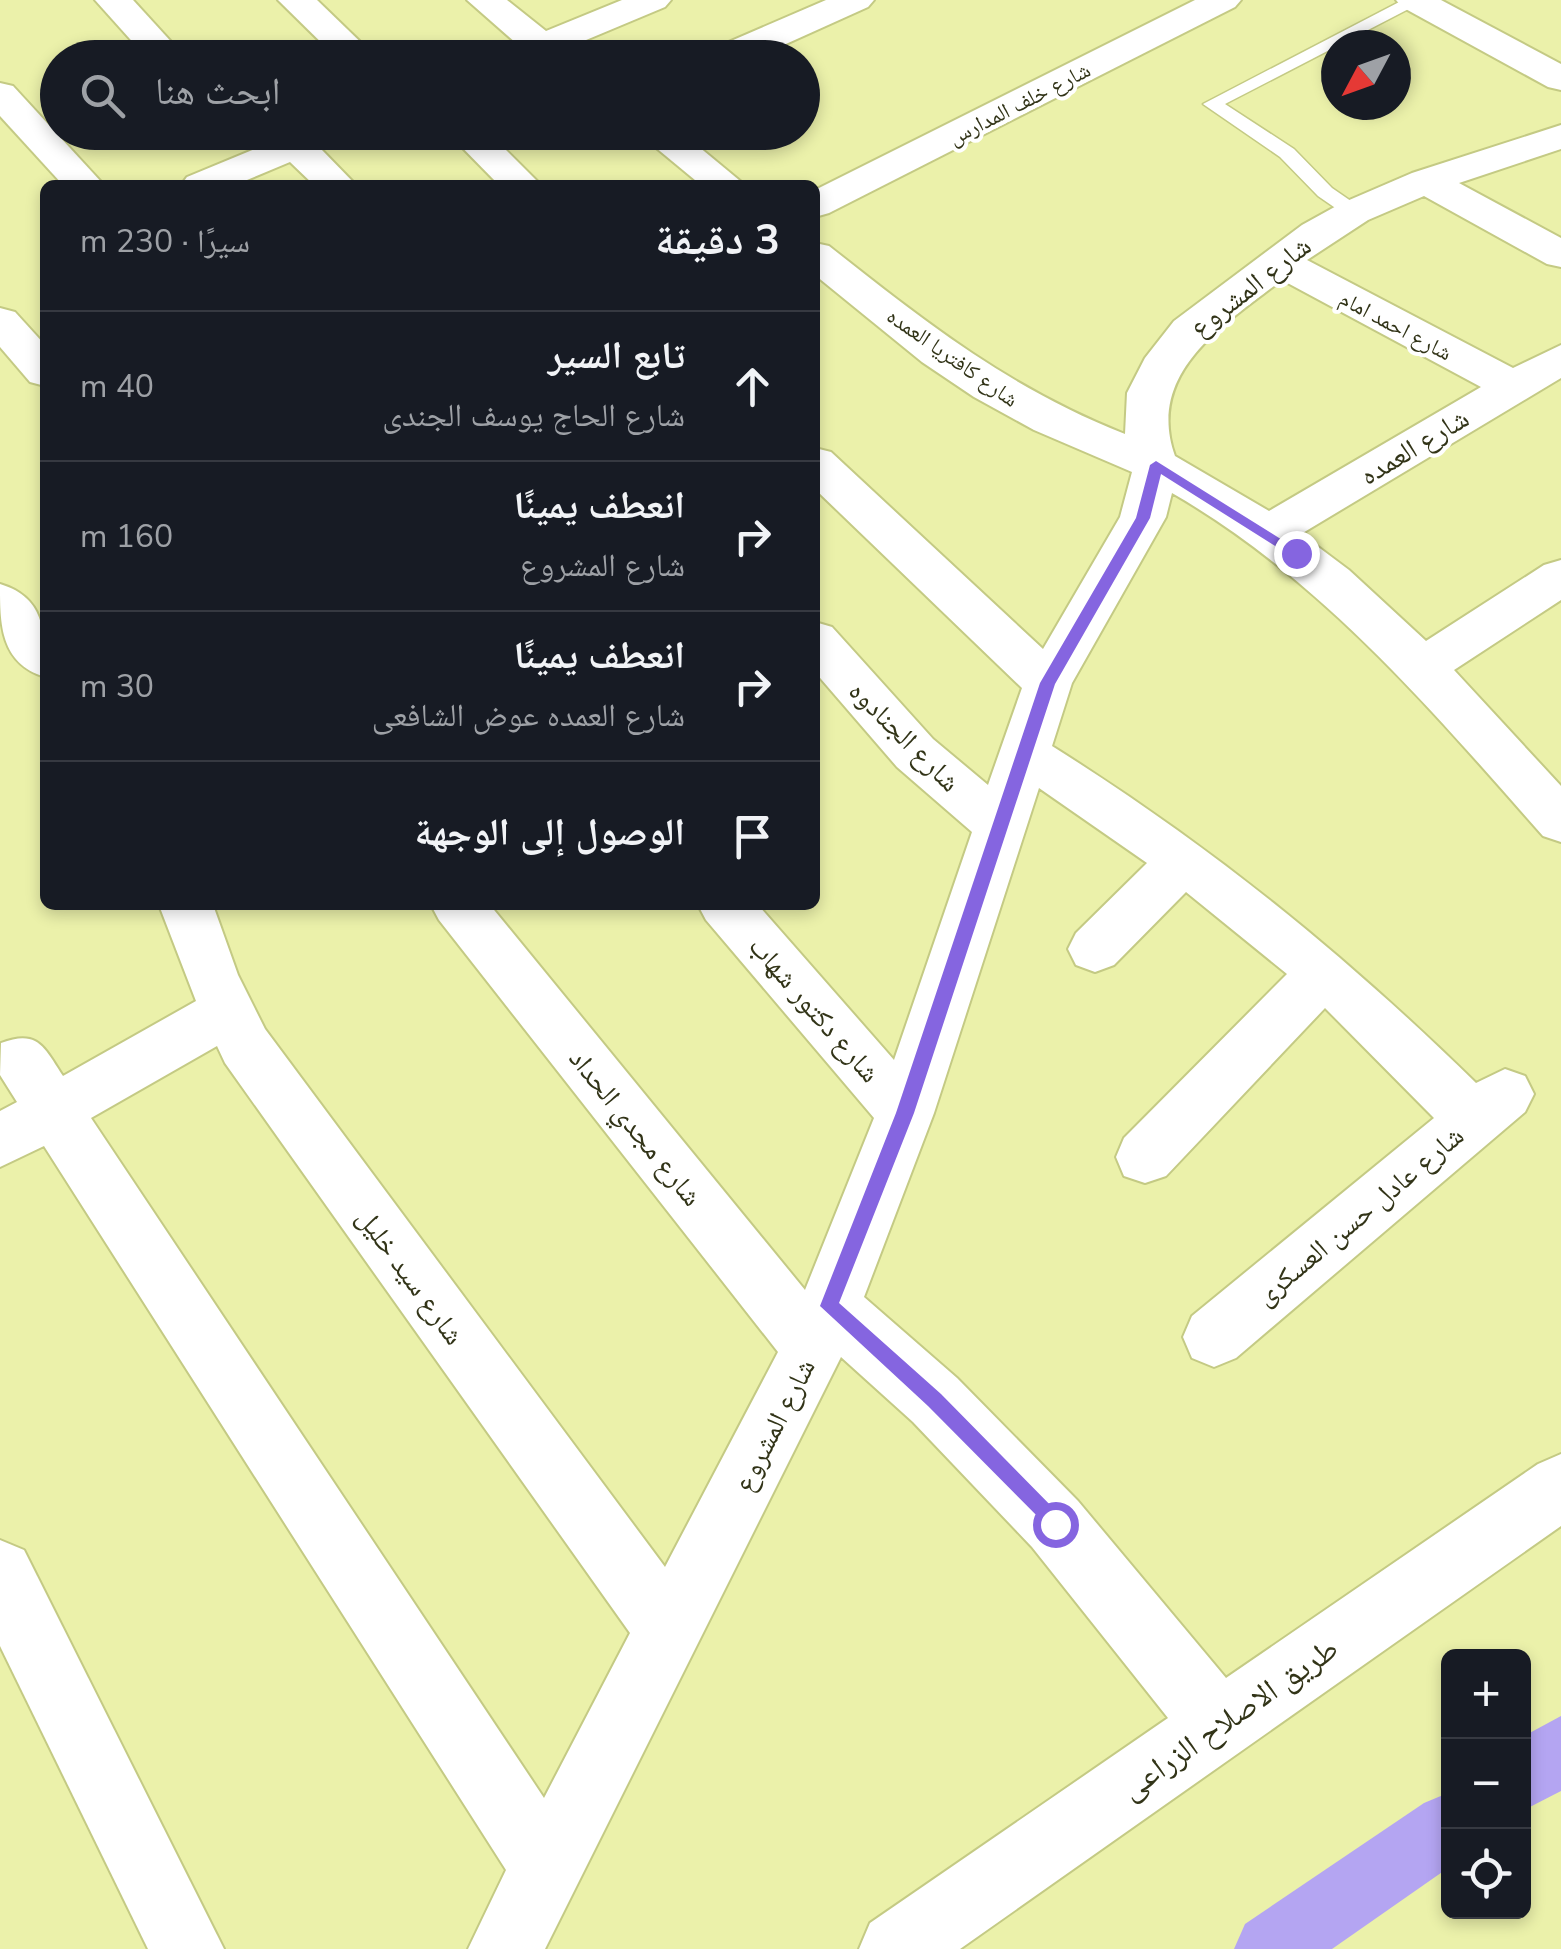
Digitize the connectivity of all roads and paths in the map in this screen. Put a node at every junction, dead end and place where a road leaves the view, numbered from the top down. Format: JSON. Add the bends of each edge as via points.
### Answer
{"nodes":[{"id":1,"x":113,"y":0,"type":"edge"},
{"id":2,"x":296,"y":0,"type":"edge"},
{"id":3,"x":485,"y":0,"type":"edge"},
{"id":4,"x":653,"y":0,"type":"edge"},
{"id":5,"x":856,"y":0,"type":"edge"},
{"id":6,"x":1223,"y":0,"type":"edge"},
{"id":7,"x":1414,"y":0,"type":"edge"},
{"id":8,"x":151,"y":40,"type":"edge"},
{"id":9,"x":339,"y":40,"type":"edge"},
{"id":10,"x":523,"y":40,"type":"edge"},
{"id":11,"x":565,"y":40,"type":"edge"},
{"id":12,"x":764,"y":40,"type":"edge"},
{"id":13,"x":1561,"y":79,"type":"edge"},
{"id":14,"x":0,"y":94,"type":"edge"},
{"id":15,"x":1561,"y":136,"type":"edge"},
{"id":16,"x":40,"y":137,"type":"edge"},
{"id":17,"x":52,"y":150,"type":"edge"},
{"id":18,"x":268,"y":150,"type":"edge"},
{"id":19,"x":293,"y":150,"type":"edge"},
{"id":20,"x":485,"y":150,"type":"edge"},
{"id":21,"x":679,"y":150,"type":"edge"},
{"id":22,"x":79,"y":180,"type":"edge"},
{"id":23,"x":211,"y":180,"type":"edge"},
{"id":24,"x":330,"y":180,"type":"edge"},
{"id":25,"x":516,"y":180,"type":"edge"},
{"id":26,"x":718,"y":180,"type":"edge"},
{"id":27,"x":1426,"y":181,"type":"junction"},
{"id":28,"x":820,"y":202,"type":"edge"},
{"id":29,"x":1354,"y":212,"type":"junction"},
{"id":30,"x":1561,"y":255,"type":"edge"},
{"id":31,"x":820,"y":259,"type":"edge"},
{"id":32,"x":1279,"y":262,"type":"junction"},
{"id":33,"x":0,"y":320,"type":"edge"},
{"id":34,"x":1561,"y":359,"type":"edge"},
{"id":35,"x":40,"y":366,"type":"edge"},
{"id":36,"x":1514,"y":388,"type":"junction"},
{"id":37,"x":1156,"y":465,"type":"junction"},
{"id":38,"x":820,"y":468,"type":"edge"},
{"id":39,"x":1267,"y":533,"type":"junction"},
{"id":40,"x":1561,"y":577,"type":"edge"},
{"id":41,"x":0,"y":601,"type":"edge"},
{"id":42,"x":820,"y":646,"type":"edge"},
{"id":43,"x":40,"y":653,"type":"edge"},
{"id":44,"x":1422,"y":666,"type":"junction"},
{"id":45,"x":1048,"y":683,"type":"junction"},
{"id":46,"x":1024,"y":753,"type":"junction"},
{"id":47,"x":1561,"y":822,"type":"edge"},
{"id":48,"x":1000,"y":825,"type":"junction"},
{"id":49,"x":1184,"y":860,"type":"junction"},
{"id":50,"x":188,"y":910,"type":"edge"},
{"id":51,"x":462,"y":910,"type":"edge"},
{"id":52,"x":729,"y":910,"type":"edge"},
{"id":53,"x":1095,"y":949,"type":"dead end"},
{"id":54,"x":1324,"y":973,"type":"junction"},
{"id":55,"x":226,"y":1012,"type":"junction"},
{"id":56,"x":25,"y":1104,"type":"edge"},
{"id":57,"x":905,"y":1113,"type":"junction"},
{"id":58,"x":1145,"y":1158,"type":"dead end"},
{"id":59,"x":821,"y":1327,"type":"junction"},
{"id":60,"x":1214,"y":1337,"type":"dead end"},
{"id":61,"x":1561,"y":1487,"type":"edge"},
{"id":62,"x":0,"y":1574,"type":"edge"},
{"id":63,"x":669,"y":1629,"type":"junction"},
{"id":64,"x":1218,"y":1725,"type":"junction"},
{"id":65,"x":548,"y":1869,"type":"junction"},
{"id":66,"x":186,"y":1949,"type":"edge"},
{"id":67,"x":506,"y":1949,"type":"edge"},
{"id":68,"x":896,"y":1949,"type":"edge"}],
"edges":[{"from":1,"to":8,"type":"street"},
{"from":2,"to":9,"type":"street"},
{"from":3,"to":10,"type":"street"},
{"from":4,"to":11,"type":"street"},
{"from":5,"to":12,"type":"street"},
{"from":6,"to":28,"type":"street","name":"شارع خلف المدارس"},
{"from":7,"to":13,"type":"street"},
{"from":7,"to":29,"type":"lane","via":[[1212,104],[1287,152]]},
{"from":14,"to":16,"type":"street"},
{"from":15,"to":27,"type":"street","name":"شارع المشروع"},
{"from":17,"to":22,"type":"street"},
{"from":18,"to":23,"type":"street"},
{"from":19,"to":24,"type":"street"},
{"from":20,"to":25,"type":"street"},
{"from":21,"to":26,"type":"street"},
{"from":27,"to":29,"type":"street","name":"شارع المشروع"},
{"from":27,"to":30,"type":"street"},
{"from":29,"to":32,"type":"street","name":"شارع المشروع"},
{"from":31,"to":37,"type":"street","name":"شارع كافتريا العمده","via":[[992,390]]},
{"from":32,"to":36,"type":"street","name":"شارع احمد امام"},
{"from":32,"to":37,"type":"street","name":"شارع المشروع","via":[[1188,332],[1160,368],[1149,393]]},
{"from":33,"to":35,"type":"street"},
{"from":34,"to":36,"type":"street","name":"شارع العمده"},
{"from":36,"to":39,"type":"street","name":"شارع العمده"},
{"from":37,"to":39,"type":"street","name":"شارع كافتريا العمده"},
{"from":37,"to":45,"type":"street","name":"شارع المشروع","via":[[1143,518]]},
{"from":38,"to":45,"type":"street"},
{"from":39,"to":44,"type":"street","name":"شارع كافتريا العمده","via":[[1362,606]]},
{"from":40,"to":44,"type":"street"},
{"from":41,"to":43,"type":"street"},
{"from":42,"to":48,"type":"street","name":"شارع الجنادوه","via":[[914,753]]},
{"from":44,"to":47,"type":"street","name":"شارع كافتريا العمده"},
{"from":45,"to":46,"type":"street","name":"شارع المشروع"},
{"from":46,"to":48,"type":"street","name":"شارع المشروع"},
{"from":46,"to":49,"type":"street"},
{"from":48,"to":57,"type":"street","name":"شارع المشروع"},
{"from":49,"to":53,"type":"street"},
{"from":49,"to":54,"type":"street"},
{"from":50,"to":55,"type":"street","name":"شارع سيد خليل"},
{"from":51,"to":59,"type":"street","name":"شارع مجدي الحداد"},
{"from":52,"to":57,"type":"street","name":"شارع دكتور شهاب"},
{"from":54,"to":58,"type":"street"},
{"from":54,"to":60,"type":"street","name":"شارع عادل حسن العسكرى","via":[[1489,1107]]},
{"from":55,"to":56,"type":"street"},
{"from":55,"to":63,"type":"street","name":"شارع سيد خليل","via":[[268,1080]]},
{"from":56,"to":65,"type":"street"},
{"from":57,"to":59,"type":"street","name":"شارع المشروع"},
{"from":59,"to":63,"type":"street","name":"شارع المشروع"},
{"from":59,"to":64,"type":"street","name":"شارع مجدي الحداد","via":[[935,1400],[1055,1524]]},
{"from":61,"to":64,"type":"street","name":"طريق الاصلاح الزراعى"},
{"from":62,"to":66,"type":"street"},
{"from":63,"to":65,"type":"street","name":"شارع المشروع"},
{"from":64,"to":68,"type":"street","name":"طريق الاصلاح الزراعى"},
{"from":65,"to":67,"type":"street","name":"شارع المشروع"}]}
